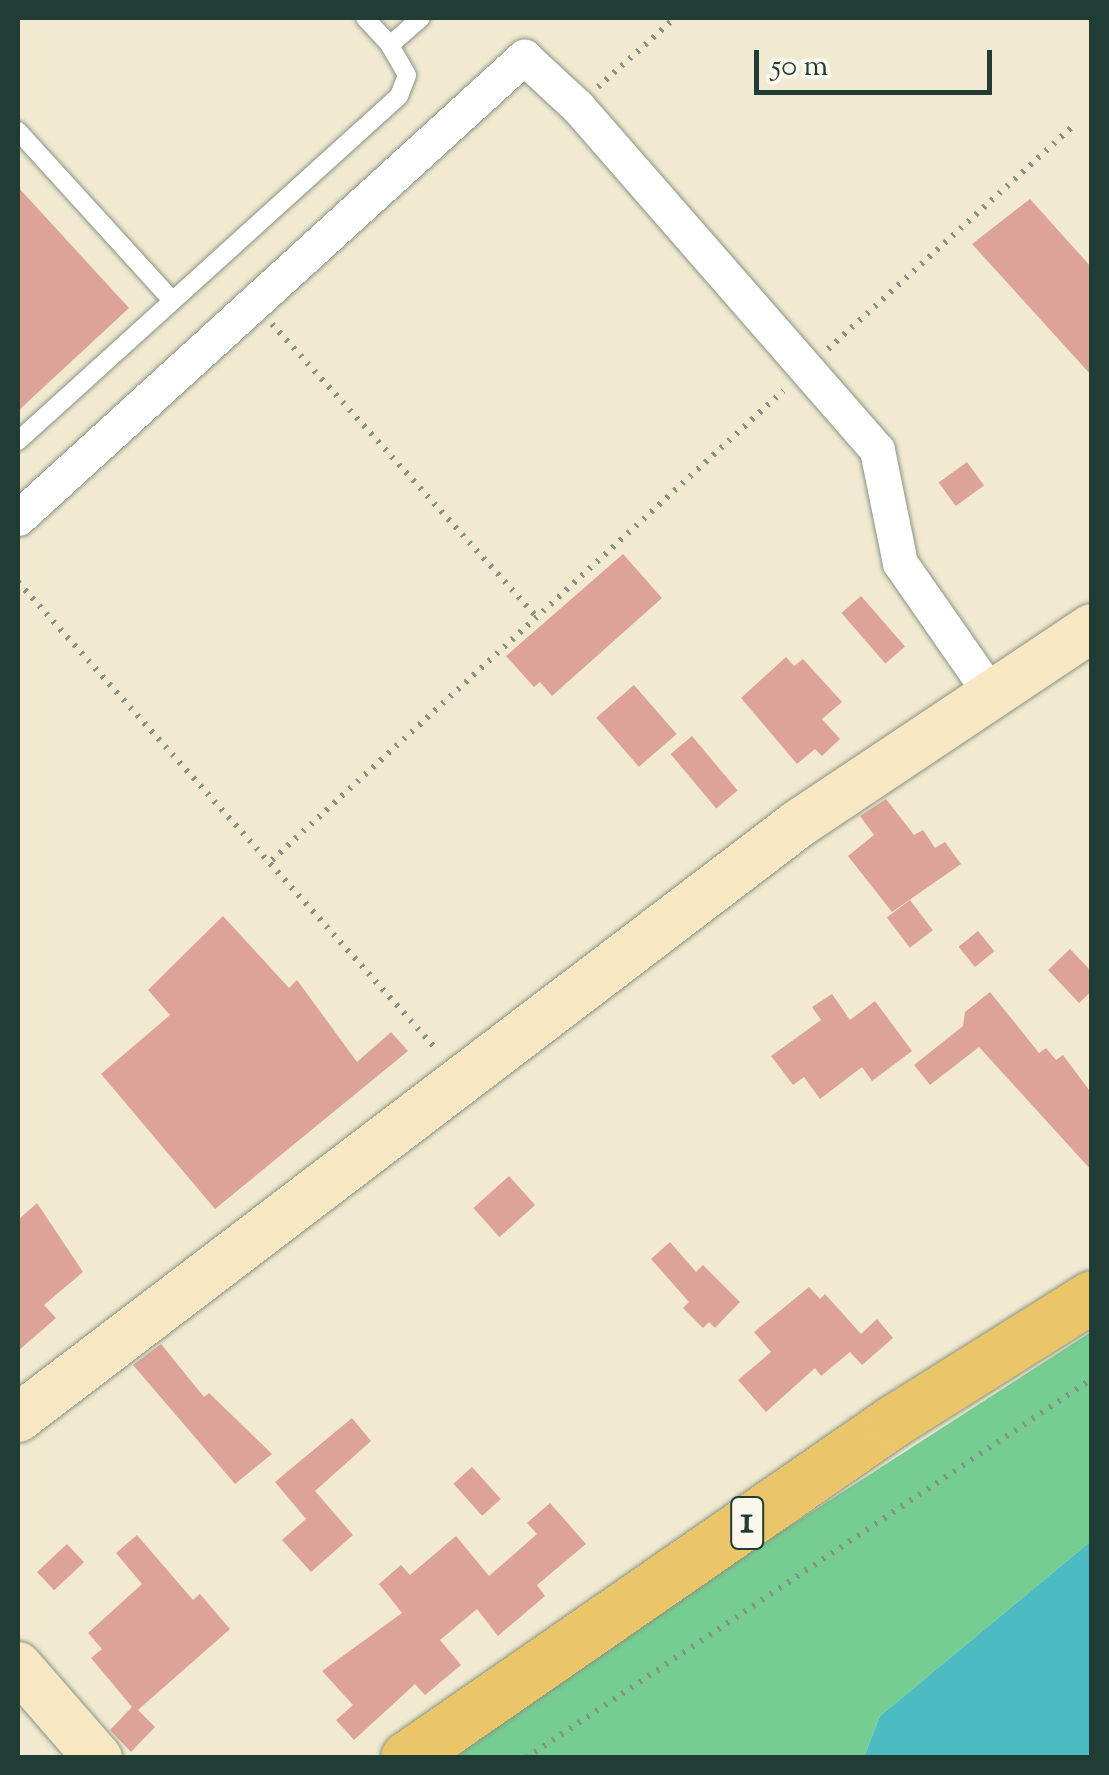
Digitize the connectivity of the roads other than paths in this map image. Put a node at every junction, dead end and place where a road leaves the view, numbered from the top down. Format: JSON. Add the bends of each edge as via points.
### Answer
{"nodes":[{"id":1,"x":365,"y":18,"type":"edge"},
{"id":2,"x":421,"y":18,"type":"edge"},
{"id":3,"x":390,"y":46,"type":"junction"},
{"id":4,"x":18,"y":131,"type":"edge"},
{"id":5,"x":172,"y":300,"type":"junction"},
{"id":6,"x":18,"y":440,"type":"edge"},
{"id":7,"x":18,"y":518,"type":"edge"},
{"id":8,"x":1092,"y":628,"type":"edge"},
{"id":9,"x":991,"y":694,"type":"junction"},
{"id":10,"x":1092,"y":1297,"type":"edge"},
{"id":11,"x":18,"y":1418,"type":"edge"},
{"id":12,"x":18,"y":1666,"type":"edge"},
{"id":13,"x":98,"y":1758,"type":"edge"},
{"id":14,"x":407,"y":1758,"type":"edge"}],
"edges":[{"from":1,"to":3,"type":"lane"},
{"from":2,"to":3,"type":"lane"},
{"from":3,"to":5,"type":"lane","via":[[407,75],[399,96]]},
{"from":4,"to":5,"type":"lane"},
{"from":5,"to":6,"type":"lane"},
{"from":7,"to":9,"type":"street","via":[[524,57],[577,106],[877,450],[900,563]]},
{"from":8,"to":9,"type":"street"},
{"from":9,"to":11,"type":"street","via":[[798,824]]},
{"from":10,"to":14,"type":"main road","number":"1","via":[[893,1422]]},
{"from":12,"to":13,"type":"street"}]}
